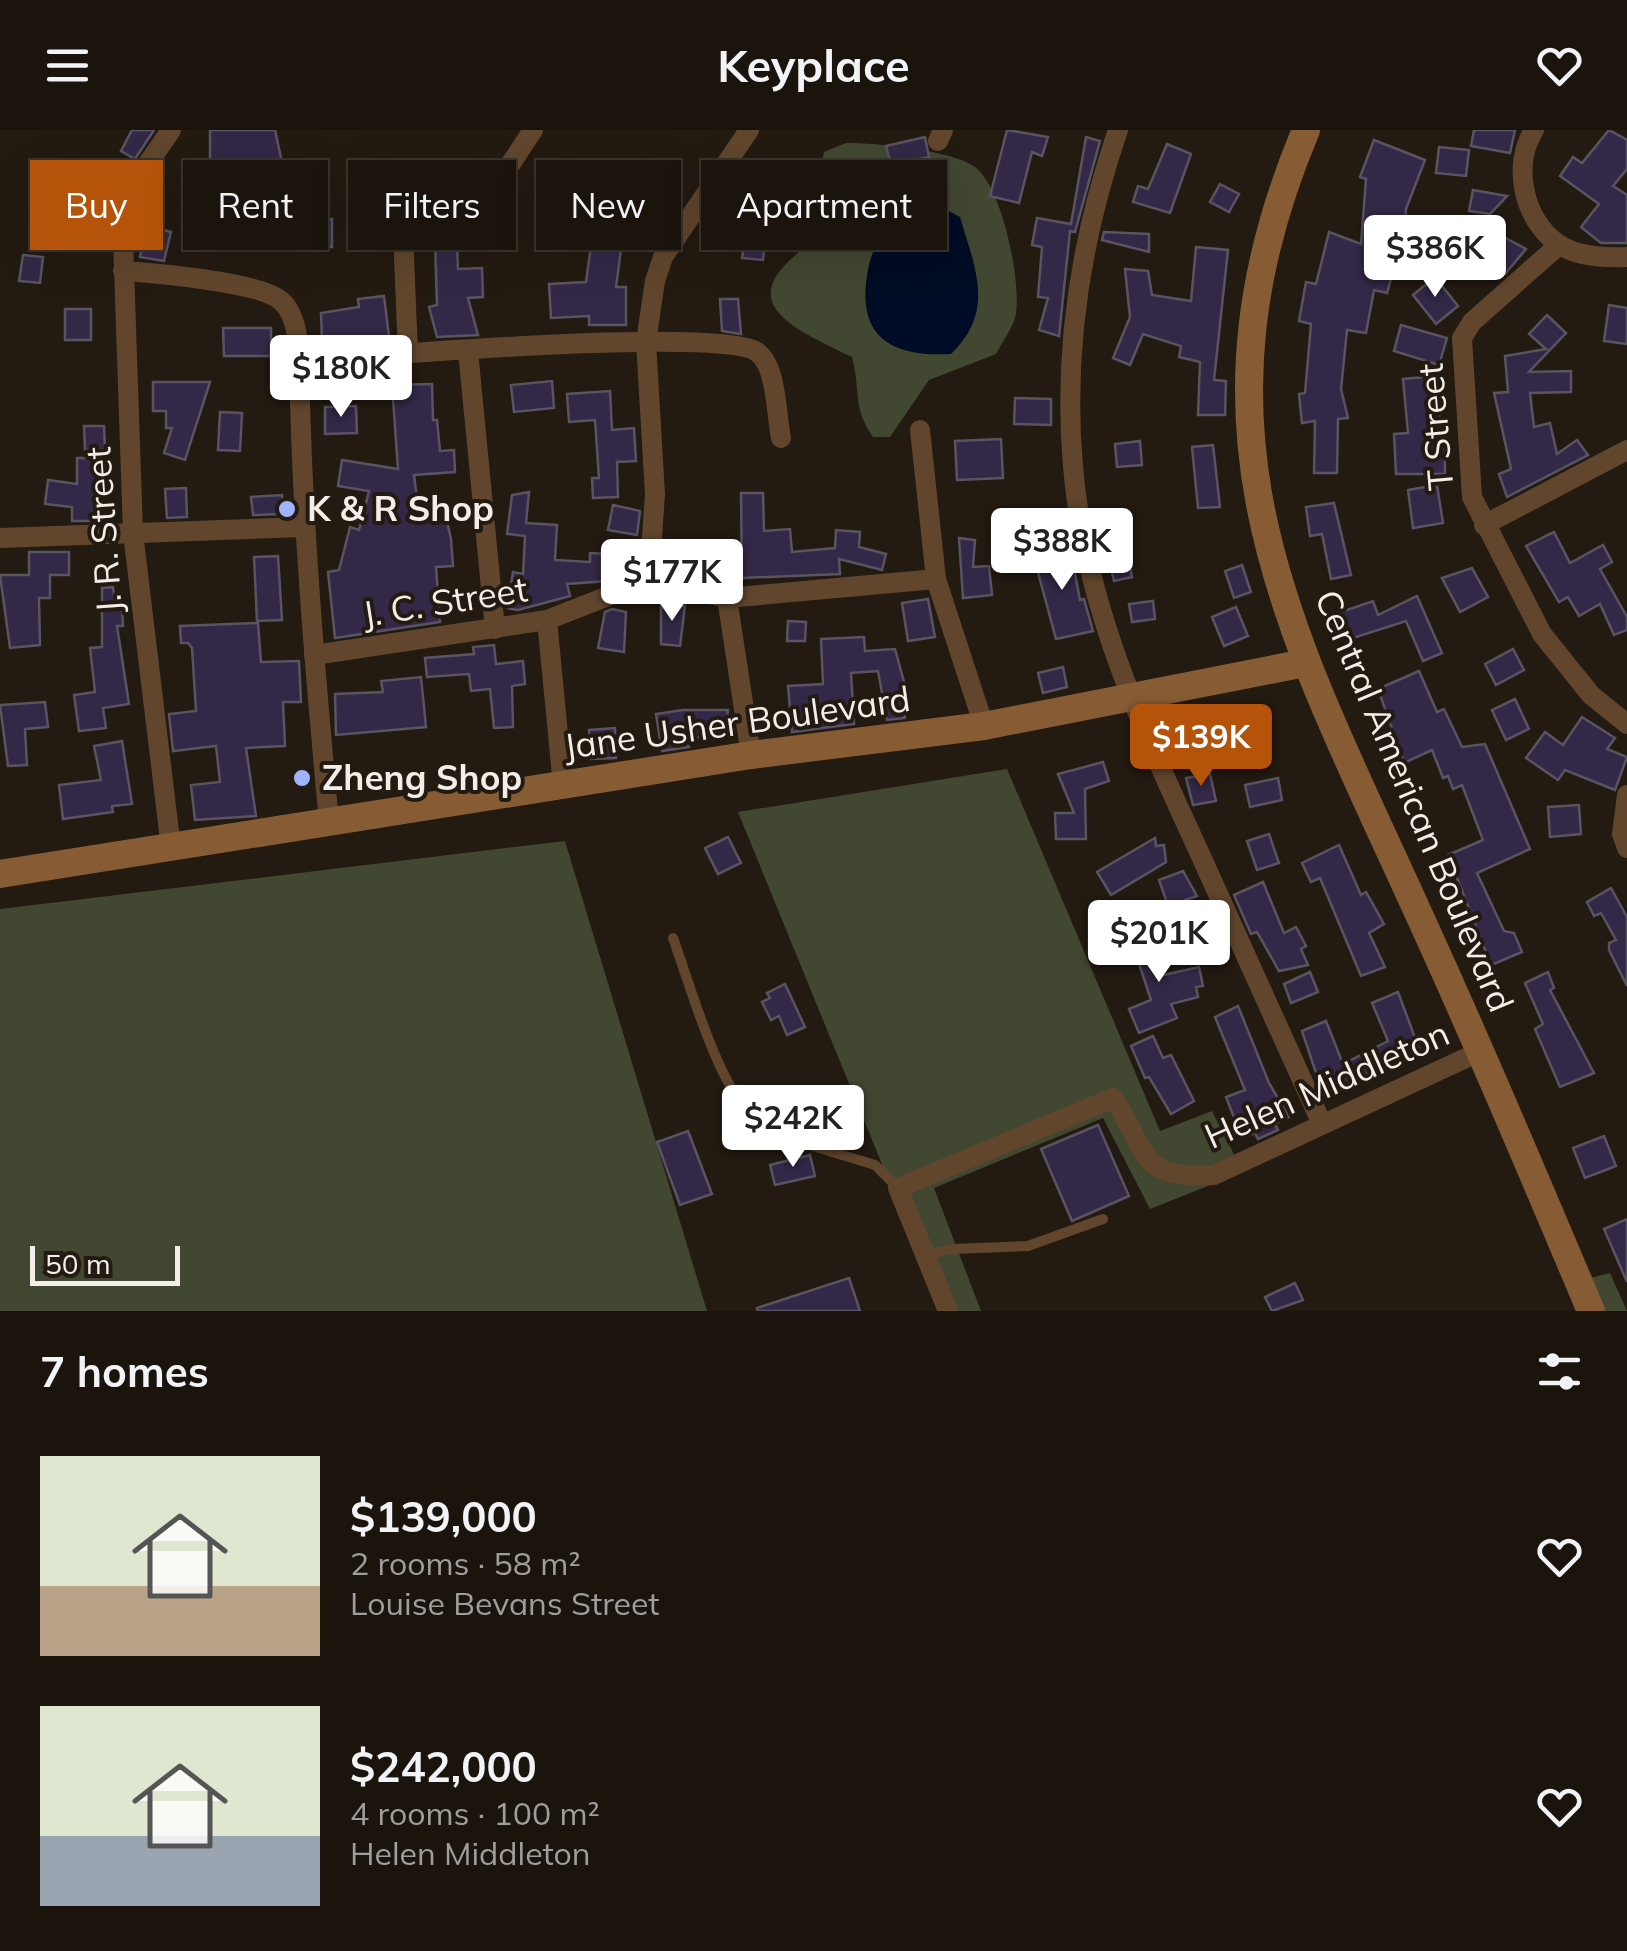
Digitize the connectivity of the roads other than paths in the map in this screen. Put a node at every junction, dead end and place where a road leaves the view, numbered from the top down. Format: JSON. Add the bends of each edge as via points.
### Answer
{"nodes":[{"id":1,"x":171,"y":130,"type":"edge"},
{"id":2,"x":533,"y":130,"type":"edge"},
{"id":3,"x":749,"y":130,"type":"edge"},
{"id":4,"x":1118,"y":130,"type":"edge"},
{"id":5,"x":1306,"y":130,"type":"edge"},
{"id":6,"x":1534,"y":130,"type":"edge"},
{"id":7,"x":1559,"y":244,"type":"junction"},
{"id":8,"x":1627,"y":257,"type":"edge"},
{"id":9,"x":123,"y":271,"type":"junction"},
{"id":10,"x":646,"y":342,"type":"junction"},
{"id":11,"x":468,"y":350,"type":"junction"},
{"id":12,"x":408,"y":354,"type":"junction"},
{"id":13,"x":298,"y":361,"type":"junction"},
{"id":14,"x":920,"y":430,"type":"dead end"},
{"id":15,"x":780,"y":438,"type":"dead end"},
{"id":16,"x":1627,"y":450,"type":"edge"},
{"id":17,"x":1484,"y":525,"type":"junction"},
{"id":18,"x":303,"y":527,"type":"junction"},
{"id":19,"x":133,"y":532,"type":"junction"},
{"id":20,"x":0,"y":538,"type":"edge"},
{"id":21,"x":936,"y":579,"type":"junction"},
{"id":22,"x":649,"y":580,"type":"junction"},
{"id":23,"x":727,"y":598,"type":"junction"},
{"id":24,"x":547,"y":620,"type":"junction"},
{"id":25,"x":495,"y":628,"type":"junction"},
{"id":26,"x":314,"y":655,"type":"junction"},
{"id":27,"x":1305,"y":663,"type":"junction"},
{"id":28,"x":1129,"y":699,"type":"junction"},
{"id":29,"x":1627,"y":724,"type":"edge"},
{"id":30,"x":984,"y":726,"type":"junction"},
{"id":31,"x":751,"y":755,"type":"junction"},
{"id":32,"x":562,"y":786,"type":"junction"},
{"id":33,"x":1627,"y":794,"type":"edge"},
{"id":34,"x":329,"y":822,"type":"junction"},
{"id":35,"x":170,"y":848,"type":"junction"},
{"id":36,"x":1627,"y":848,"type":"edge"},
{"id":37,"x":0,"y":874,"type":"edge"},
{"id":38,"x":673,"y":938,"type":"dead end"},
{"id":39,"x":1481,"y":1051,"type":"junction"},
{"id":40,"x":1322,"y":1124,"type":"junction"},
{"id":41,"x":898,"y":1188,"type":"junction"},
{"id":42,"x":1104,"y":1219,"type":"dead end"},
{"id":43,"x":926,"y":1256,"type":"junction"},
{"id":44,"x":948,"y":1311,"type":"edge"},
{"id":45,"x":1591,"y":1311,"type":"edge"}],
"edges":[{"from":1,"to":9,"type":"street","name":"J. R. Street","via":[[134,184]]},
{"from":2,"to":12,"type":"street","via":[[504,174],[419,182],[402,207]]},
{"from":3,"to":10,"type":"street","via":[[663,257]]},
{"from":4,"to":28,"type":"street","via":[[1081,267],[1069,410],[1086,549]]},
{"from":5,"to":27,"type":"street","name":"Central American Boulevard","via":[[1268,239],[1247,361],[1256,491]]},
{"from":6,"to":7,"type":"street","via":[[1523,153],[1527,199],[1537,223]]},
{"from":7,"to":8,"type":"street"},
{"from":7,"to":17,"type":"street","name":"T Street","via":[[1462,338],[1466,469]]},
{"from":9,"to":13,"type":"street","via":[[260,290],[280,300],[292,316]]},
{"from":9,"to":19,"type":"street","name":"J. R. Street"},
{"from":10,"to":11,"type":"street"},
{"from":10,"to":15,"type":"street","via":[[753,348],[767,360]]},
{"from":10,"to":22,"type":"street","via":[[655,494]]},
{"from":11,"to":12,"type":"street"},
{"from":11,"to":25,"type":"street"},
{"from":12,"to":13,"type":"street"},
{"from":13,"to":18,"type":"street"},
{"from":14,"to":21,"type":"street"},
{"from":16,"to":17,"type":"street","name":"T Street"},
{"from":17,"to":29,"type":"street","name":"T Street","via":[[1564,665]]},
{"from":18,"to":19,"type":"street"},
{"from":18,"to":26,"type":"street"},
{"from":19,"to":20,"type":"street"},
{"from":19,"to":35,"type":"street","name":"J. R. Street"},
{"from":21,"to":23,"type":"street"},
{"from":21,"to":30,"type":"street"},
{"from":22,"to":23,"type":"street"},
{"from":22,"to":24,"type":"street","name":"J. C. Street"},
{"from":23,"to":31,"type":"street"},
{"from":24,"to":25,"type":"street","name":"J. C. Street"},
{"from":24,"to":32,"type":"street"},
{"from":25,"to":26,"type":"street","name":"J. C. Street"},
{"from":26,"to":34,"type":"street"},
{"from":27,"to":28,"type":"street","name":"Jane Usher Boulevard"},
{"from":27,"to":39,"type":"street","name":"Central American Boulevard"},
{"from":28,"to":30,"type":"street","name":"Jane Usher Boulevard"},
{"from":28,"to":40,"type":"street"},
{"from":30,"to":31,"type":"street","name":"Jane Usher Boulevard"},
{"from":31,"to":32,"type":"street","name":"Jane Usher Boulevard"},
{"from":32,"to":34,"type":"street","name":"Jane Usher Boulevard"},
{"from":33,"to":36,"type":"street"},
{"from":34,"to":35,"type":"street","name":"Jane Usher Boulevard"},
{"from":35,"to":37,"type":"street","name":"Jane Usher Boulevard"},
{"from":38,"to":41,"type":"lane","via":[[752,1120],[764,1131],[874,1165]]},
{"from":39,"to":40,"type":"street","name":"Helen Middleton"},
{"from":39,"to":45,"type":"street","name":"Central American Boulevard"},
{"from":40,"to":41,"type":"street","name":"Helen Middleton","via":[[1214,1174],[1175,1177],[1147,1159],[1113,1098]]},
{"from":41,"to":43,"type":"street"},
{"from":42,"to":43,"type":"lane","via":[[1028,1246]]},
{"from":43,"to":44,"type":"street"}]}
